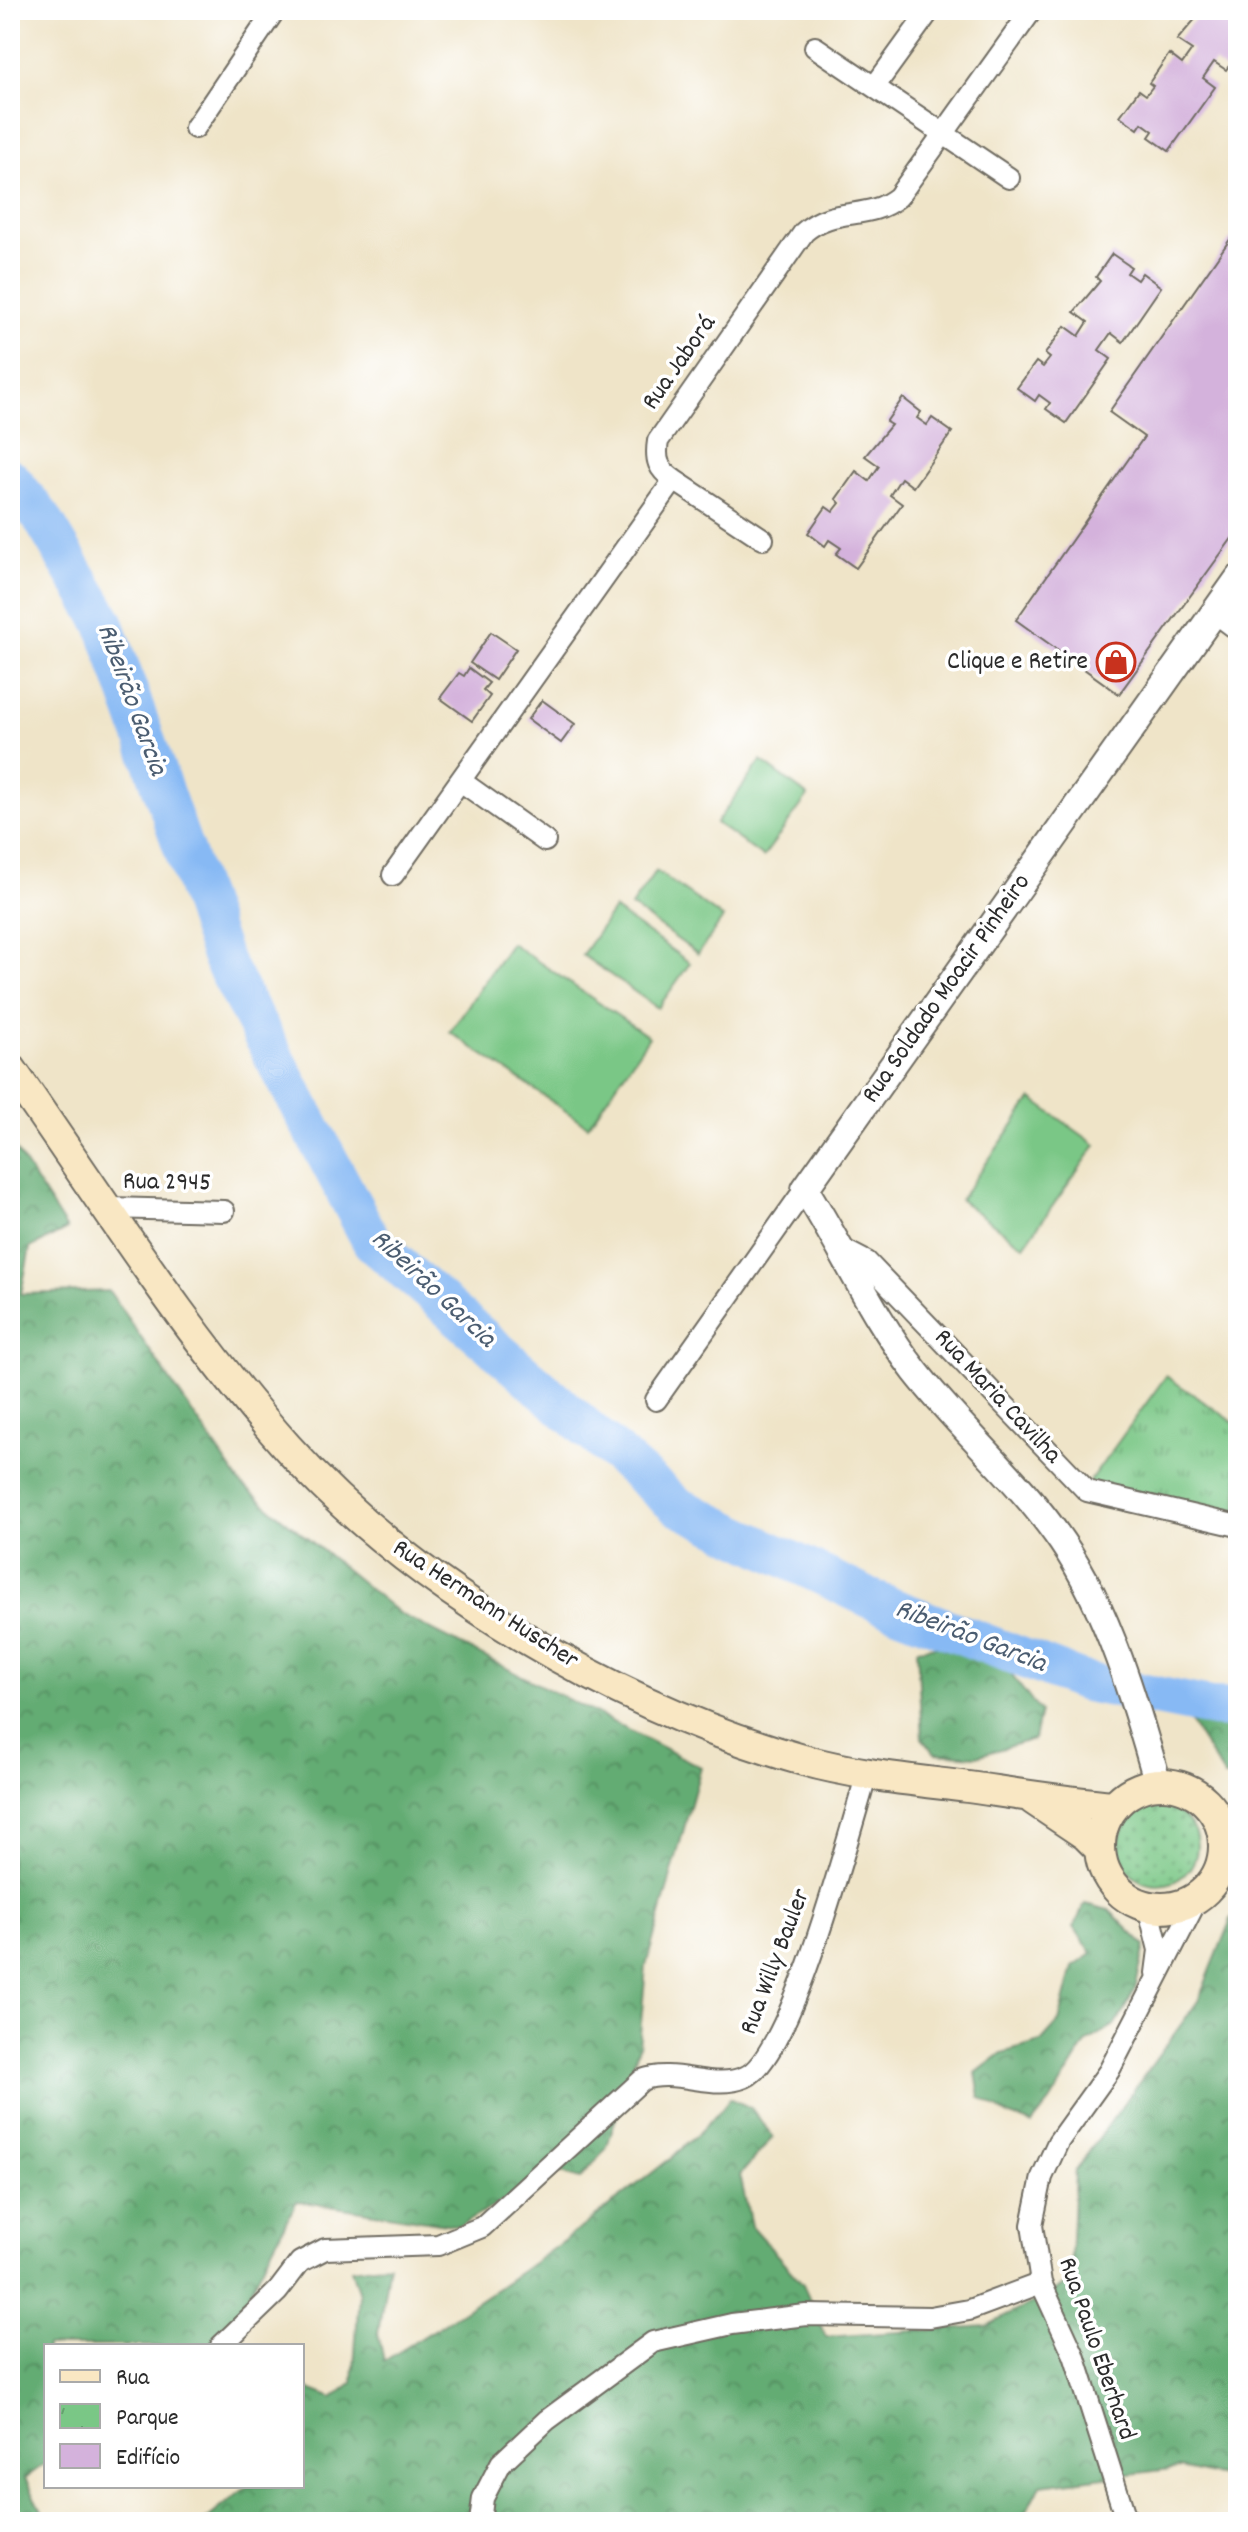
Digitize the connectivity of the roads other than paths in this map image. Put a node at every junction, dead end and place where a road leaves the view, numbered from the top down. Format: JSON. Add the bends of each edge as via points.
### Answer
{"nodes":[{"id":1,"x":275,"y":10,"type":"edge"},
{"id":2,"x":930,"y":10,"type":"edge"},
{"id":3,"x":1032,"y":10,"type":"edge"},
{"id":4,"x":815,"y":47,"type":"dead end"},
{"id":5,"x":875,"y":86,"type":"junction"},
{"id":6,"x":195,"y":128,"type":"dead end"},
{"id":7,"x":944,"y":132,"type":"junction"},
{"id":8,"x":1009,"y":178,"type":"dead end"},
{"id":9,"x":674,"y":480,"type":"junction"},
{"id":10,"x":763,"y":539,"type":"dead end"},
{"id":11,"x":1238,"y":579,"type":"edge"},
{"id":12,"x":1214,"y":612,"type":"junction"},
{"id":13,"x":1238,"y":630,"type":"edge"},
{"id":14,"x":462,"y":782,"type":"junction"},
{"id":15,"x":545,"y":841,"type":"dead end"},
{"id":16,"x":393,"y":875,"type":"dead end"},
{"id":17,"x":10,"y":1068,"type":"edge"},
{"id":18,"x":805,"y":1189,"type":"junction"},
{"id":19,"x":109,"y":1208,"type":"junction"},
{"id":20,"x":224,"y":1211,"type":"dead end"},
{"id":21,"x":840,"y":1248,"type":"junction"},
{"id":22,"x":656,"y":1400,"type":"dead end"},
{"id":23,"x":1238,"y":1526,"type":"edge"},
{"id":24,"x":867,"y":1774,"type":"junction"},
{"id":25,"x":1158,"y":1784,"type":"junction"},
{"id":26,"x":1025,"y":1795,"type":"junction"},
{"id":27,"x":1114,"y":1806,"type":"junction"},
{"id":28,"x":1230,"y":1832,"type":"edge"},
{"id":29,"x":1100,"y":1849,"type":"junction"},
{"id":30,"x":1200,"y":1894,"type":"junction"},
{"id":31,"x":1148,"y":1906,"type":"junction"},
{"id":32,"x":1156,"y":1981,"type":"junction"},
{"id":33,"x":1041,"y":2283,"type":"junction"},
{"id":34,"x":223,"y":2344,"type":"edge"},
{"id":35,"x":480,"y":2522,"type":"edge"},
{"id":36,"x":1127,"y":2522,"type":"edge"}],
"edges":[{"from":1,"to":6,"type":"street"},
{"from":2,"to":5,"type":"street"},
{"from":3,"to":7,"type":"street","name":"Rua Jaborá"},
{"from":4,"to":5,"type":"street"},
{"from":5,"to":7,"type":"street"},
{"from":7,"to":8,"type":"street"},
{"from":7,"to":9,"type":"street","name":"Rua Jaborá","via":[[898,197],[882,209],[818,220],[804,232],[658,441],[660,470]]},
{"from":9,"to":10,"type":"street"},
{"from":9,"to":14,"type":"street"},
{"from":11,"to":12,"type":"street","name":"Rua Soldado Moacir Pinheiro"},
{"from":12,"to":13,"type":"street"},
{"from":12,"to":18,"type":"street","name":"Rua Soldado Moacir Pinheiro"},
{"from":14,"to":15,"type":"street"},
{"from":14,"to":16,"type":"street"},
{"from":17,"to":19,"type":"main road","name":"Rua Hermann Huscher"},
{"from":18,"to":21,"type":"street","name":"Rua Maria Cavilha"},
{"from":18,"to":22,"type":"street","name":"Rua Soldado Moacir Pinheiro"},
{"from":19,"to":20,"type":"street","name":"Rua 2945"},
{"from":19,"to":24,"type":"main road","name":"Rua Hermann Huscher","via":[[183,1319],[287,1447],[408,1560],[517,1631],[724,1736]]},
{"from":21,"to":23,"type":"street","name":"Rua Maria Cavilha","via":[[867,1262],[1087,1491]]},
{"from":21,"to":25,"type":"street","via":[[916,1372],[995,1458],[1079,1568],[1100,1613]]},
{"from":24,"to":26,"type":"main road","name":"Rua Hermann Huscher"},
{"from":24,"to":34,"type":"street","name":"Rua Willy Bauler","via":[[806,1970],[761,2065],[746,2077],[730,2080],[642,2080],[482,2227],[438,2245],[325,2249],[300,2262]]},
{"from":25,"to":27,"type":"main road","via":[[1134,1790]]},
{"from":25,"to":28,"type":"main road","via":[[1192,1791]]},
{"from":26,"to":27,"type":"main road","name":"Rua Hermann Huscher"},
{"from":26,"to":29,"type":"main road","name":"Rua Hermann Huscher"},
{"from":27,"to":29,"type":"main road","via":[[1103,1826]]},
{"from":28,"to":30,"type":"main road","via":[[1220,1866]]},
{"from":29,"to":31,"type":"main road","via":[[1111,1882],[1123,1895]]},
{"from":30,"to":31,"type":"main road","via":[[1175,1906]]},
{"from":30,"to":32,"type":"street","name":"Rua Paulo Eberhard"},
{"from":31,"to":32,"type":"street","name":"Rua Paulo Eberhard","via":[[1159,1950]]},
{"from":32,"to":33,"type":"street","name":"Rua Paulo Eberhard","via":[[1109,2071],[1058,2142],[1042,2177],[1032,2225]]},
{"from":33,"to":35,"type":"street","via":[[969,2310],[930,2317],[806,2315],[653,2342],[547,2420],[501,2463],[483,2498]]},
{"from":33,"to":36,"type":"street","name":"Rua Paulo Eberhard","via":[[1074,2355]]}]}
